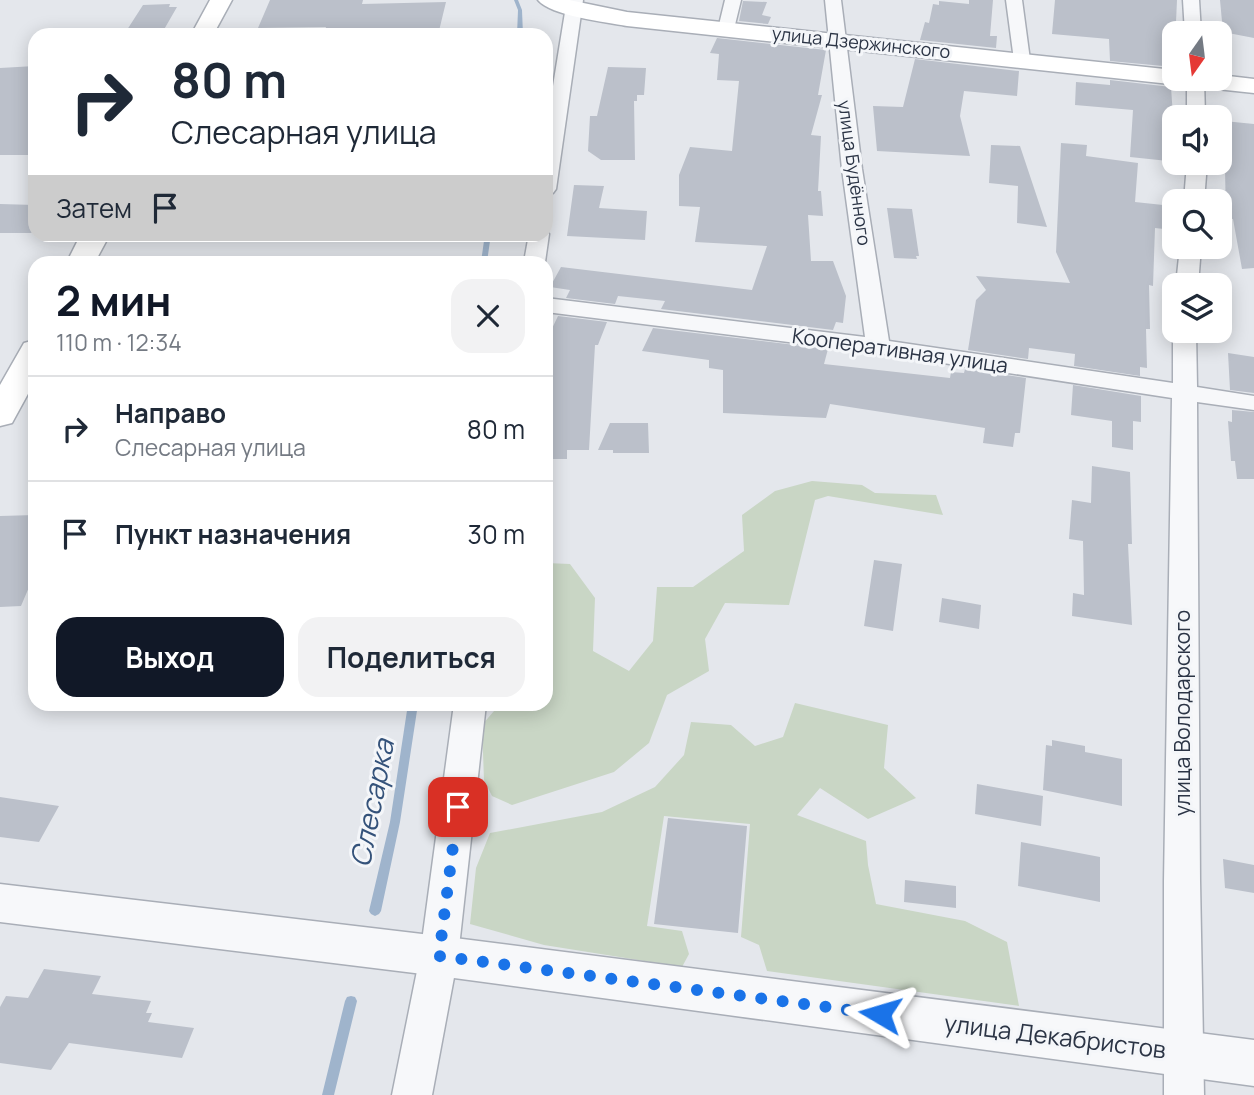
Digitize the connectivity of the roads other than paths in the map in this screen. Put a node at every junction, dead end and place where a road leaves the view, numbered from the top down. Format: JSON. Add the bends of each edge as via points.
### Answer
{"nodes":[{"id":1,"x":221,"y":0,"type":"edge"},
{"id":2,"x":549,"y":0,"type":"edge"},
{"id":3,"x":733,"y":0,"type":"edge"},
{"id":4,"x":833,"y":0,"type":"edge"},
{"id":5,"x":1014,"y":0,"type":"edge"},
{"id":6,"x":1191,"y":0,"type":"edge"},
{"id":7,"x":575,"y":4,"type":"edge"},
{"id":8,"x":1192,"y":21,"type":"edge"},
{"id":9,"x":206,"y":28,"type":"edge"},
{"id":10,"x":726,"y":29,"type":"junction"},
{"id":11,"x":837,"y":41,"type":"junction"},
{"id":12,"x":1022,"y":60,"type":"junction"},
{"id":13,"x":1162,"y":76,"type":"edge"},
{"id":14,"x":1232,"y":84,"type":"edge"},
{"id":15,"x":1254,"y":86,"type":"edge"},
{"id":16,"x":553,"y":144,"type":"edge"},
{"id":17,"x":553,"y":306,"type":"edge"},
{"id":18,"x":1185,"y":343,"type":"edge"},
{"id":19,"x":878,"y":346,"type":"junction"},
{"id":20,"x":28,"y":363,"type":"edge"},
{"id":21,"x":1183,"y":392,"type":"junction"},
{"id":22,"x":1254,"y":403,"type":"edge"},
{"id":23,"x":0,"y":416,"type":"edge"},
{"id":24,"x":469,"y":711,"type":"edge"},
{"id":25,"x":0,"y":903,"type":"edge"},
{"id":26,"x":439,"y":956,"type":"junction"},
{"id":27,"x":1254,"y":1063,"type":"edge"},
{"id":28,"x":1183,"y":1074,"type":"edge"},
{"id":29,"x":412,"y":1095,"type":"edge"}],
"edges":[{"from":1,"to":9,"type":"main road"},
{"from":2,"to":7,"type":"main road","name":"улица Дзержинского"},
{"from":3,"to":10,"type":"street"},
{"from":4,"to":11,"type":"street","name":"улица Будённого"},
{"from":5,"to":12,"type":"street"},
{"from":6,"to":8,"type":"street"},
{"from":7,"to":10,"type":"main road","name":"улица Дзержинского","via":[[627,19]]},
{"from":7,"to":16,"type":"street"},
{"from":10,"to":11,"type":"main road","name":"улица Дзержинского"},
{"from":11,"to":12,"type":"main road","name":"улица Дзержинского"},
{"from":11,"to":19,"type":"street","name":"улица Будённого"},
{"from":12,"to":13,"type":"main road","name":"улица Дзержинского"},
{"from":14,"to":15,"type":"main road","name":"улица Дзержинского"},
{"from":17,"to":19,"type":"street","name":"Кооперативная улица"},
{"from":18,"to":21,"type":"street","name":"улица Володарского"},
{"from":19,"to":21,"type":"street","name":"Кооперативная улица"},
{"from":20,"to":23,"type":"main road"},
{"from":21,"to":22,"type":"street","name":"Кооперативная улица"},
{"from":21,"to":28,"type":"street","name":"улица Володарского"},
{"from":24,"to":26,"type":"street"},
{"from":25,"to":26,"type":"street","name":"улица Декабристов"},
{"from":26,"to":28,"type":"street","name":"улица Декабристов"},
{"from":26,"to":29,"type":"street"},
{"from":27,"to":28,"type":"street","name":"улица Декабристов"}]}
